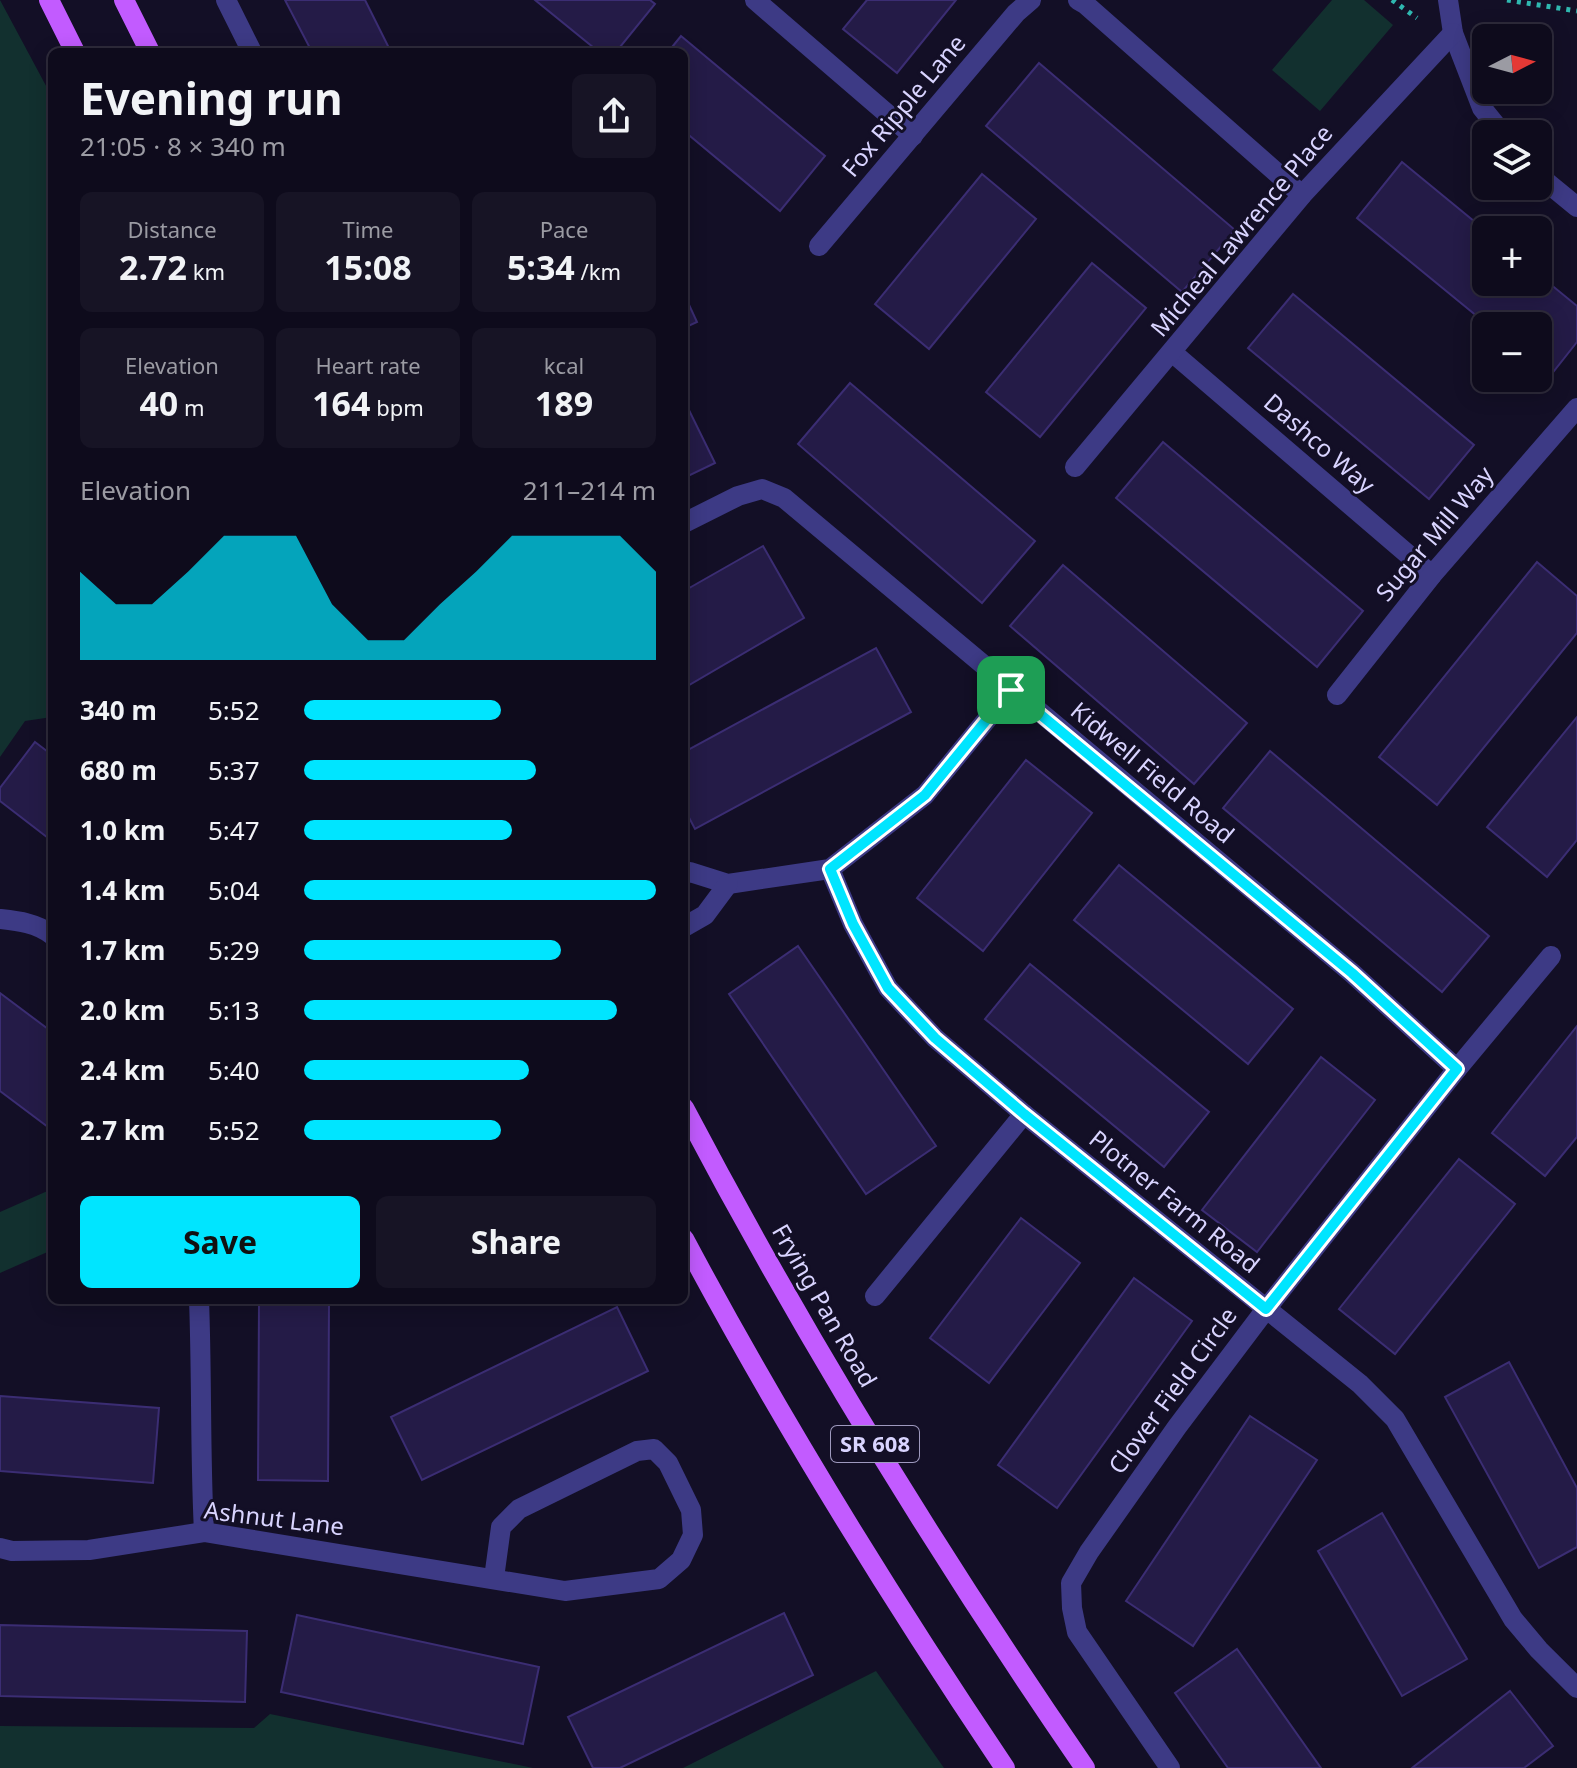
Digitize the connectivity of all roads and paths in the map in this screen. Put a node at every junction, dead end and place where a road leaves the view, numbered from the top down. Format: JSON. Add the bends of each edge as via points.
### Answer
{"nodes":[{"id":1,"x":49,"y":0,"type":"edge"},
{"id":2,"x":124,"y":0,"type":"edge"},
{"id":3,"x":226,"y":0,"type":"edge"},
{"id":4,"x":755,"y":0,"type":"edge"},
{"id":5,"x":1031,"y":0,"type":"edge"},
{"id":6,"x":1078,"y":0,"type":"edge"},
{"id":7,"x":1392,"y":0,"type":"edge"},
{"id":8,"x":1448,"y":0,"type":"edge"},
{"id":9,"x":1507,"y":0,"type":"edge"},
{"id":10,"x":1577,"y":11,"type":"edge"},
{"id":11,"x":1417,"y":18,"type":"dead end"},
{"id":12,"x":1453,"y":33,"type":"junction"},
{"id":13,"x":73,"y":48,"type":"edge"},
{"id":14,"x":148,"y":48,"type":"edge"},
{"id":15,"x":250,"y":48,"type":"edge"},
{"id":16,"x":1492,"y":120,"type":"edge"},
{"id":17,"x":913,"y":136,"type":"junction"},
{"id":18,"x":1552,"y":186,"type":"edge"},
{"id":19,"x":1302,"y":195,"type":"junction"},
{"id":20,"x":1577,"y":207,"type":"edge"},
{"id":21,"x":819,"y":246,"type":"dead end"},
{"id":22,"x":1173,"y":353,"type":"junction"},
{"id":23,"x":1577,"y":408,"type":"edge"},
{"id":24,"x":1075,"y":467,"type":"dead end"},
{"id":25,"x":688,"y":521,"type":"edge"},
{"id":26,"x":1432,"y":575,"type":"junction"},
{"id":27,"x":1011,"y":690,"type":"junction"},
{"id":28,"x":1337,"y":695,"type":"dead end"},
{"id":29,"x":830,"y":869,"type":"junction"},
{"id":30,"x":688,"y":873,"type":"edge"},
{"id":31,"x":728,"y":884,"type":"junction"},
{"id":32,"x":0,"y":919,"type":"edge"},
{"id":33,"x":688,"y":925,"type":"edge"},
{"id":34,"x":48,"y":932,"type":"edge"},
{"id":35,"x":1551,"y":956,"type":"dead end"},
{"id":36,"x":1457,"y":1069,"type":"junction"},
{"id":37,"x":1024,"y":1114,"type":"junction"},
{"id":38,"x":688,"y":1116,"type":"edge"},
{"id":39,"x":688,"y":1246,"type":"edge"},
{"id":40,"x":875,"y":1296,"type":"dead end"},
{"id":41,"x":199,"y":1304,"type":"edge"},
{"id":42,"x":1266,"y":1309,"type":"junction"},
{"id":43,"x":204,"y":1532,"type":"junction"},
{"id":44,"x":0,"y":1548,"type":"edge"},
{"id":45,"x":494,"y":1578,"type":"junction"},
{"id":46,"x":1577,"y":1688,"type":"edge"},
{"id":47,"x":1005,"y":1768,"type":"edge"},
{"id":48,"x":1085,"y":1768,"type":"edge"},
{"id":49,"x":1170,"y":1768,"type":"edge"}],
"edges":[{"from":1,"to":13,"type":"main road"},
{"from":2,"to":14,"type":"main road"},
{"from":3,"to":15,"type":"street"},
{"from":4,"to":17,"type":"street"},
{"from":5,"to":17,"type":"street","name":"Fox Ripple Lane"},
{"from":6,"to":19,"type":"street"},
{"from":7,"to":11,"type":"path"},
{"from":8,"to":12,"type":"street"},
{"from":9,"to":10,"type":"path"},
{"from":12,"to":16,"type":"street"},
{"from":12,"to":19,"type":"street","name":"Micheal Lawrence Place"},
{"from":17,"to":21,"type":"street","name":"Fox Ripple Lane"},
{"from":18,"to":20,"type":"street"},
{"from":19,"to":22,"type":"street","name":"Micheal Lawrence Place"},
{"from":22,"to":24,"type":"street","name":"Micheal Lawrence Place"},
{"from":22,"to":26,"type":"street","name":"Dashco Way"},
{"from":23,"to":26,"type":"street","name":"Sugar Mill Way"},
{"from":25,"to":27,"type":"street","name":"Kidwell Field Road","via":[[762,489],[784,498]]},
{"from":26,"to":28,"type":"street","name":"Sugar Mill Way"},
{"from":27,"to":29,"type":"street","via":[[925,795]]},
{"from":27,"to":36,"type":"street","name":"Kidwell Field Road","via":[[1352,973]]},
{"from":29,"to":31,"type":"street"},
{"from":29,"to":37,"type":"street","name":"Plotner Farm Road","via":[[888,988],[935,1038]]},
{"from":30,"to":31,"type":"street"},
{"from":31,"to":33,"type":"street","via":[[705,915]]},
{"from":32,"to":34,"type":"street"},
{"from":35,"to":36,"type":"street","name":"Clover Field Circle"},
{"from":36,"to":42,"type":"street","name":"Clover Field Circle"},
{"from":37,"to":40,"type":"street"},
{"from":37,"to":42,"type":"street","name":"Plotner Farm Road"},
{"from":38,"to":48,"type":"main road","name":"Frying Pan Road","number":"SR 608","via":[[740,1215],[934,1542]]},
{"from":39,"to":47,"type":"main road","number":"SR 608","via":[[775,1404]]},
{"from":41,"to":43,"type":"street"},
{"from":42,"to":46,"type":"street","name":"Plotner Farm Road","via":[[1395,1419],[1513,1619]]},
{"from":42,"to":49,"type":"street","name":"Clover Field Circle","via":[[1177,1427],[1071,1583],[1077,1632]]},
{"from":43,"to":44,"type":"street","name":"Ashnut Lane","via":[[89,1550]]},
{"from":43,"to":45,"type":"street","name":"Ashnut Lane"},
{"from":45,"to":45,"type":"street","name":"Ashnut Lane","via":[[565,1591],[659,1579],[681,1560],[693,1535],[691,1510],[668,1463],[654,1449],[637,1451],[519,1509],[501,1527]]}]}
